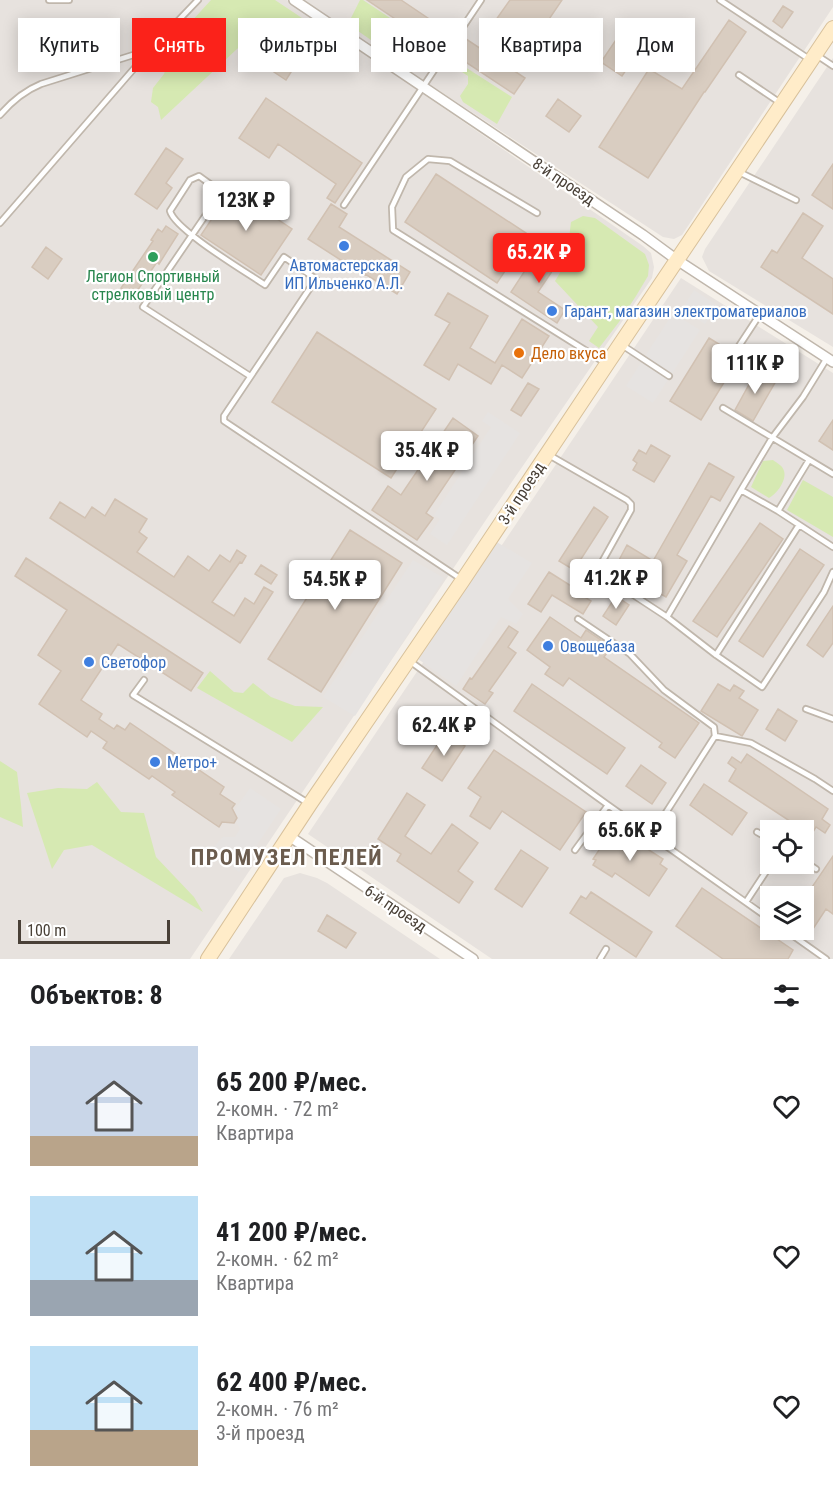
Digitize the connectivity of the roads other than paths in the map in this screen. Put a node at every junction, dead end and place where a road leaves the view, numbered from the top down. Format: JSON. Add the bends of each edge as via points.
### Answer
{"nodes":[{"id":1,"x":49,"y":0,"type":"edge"},
{"id":2,"x":69,"y":0,"type":"edge"},
{"id":3,"x":198,"y":0,"type":"edge"},
{"id":4,"x":294,"y":0,"type":"edge"},
{"id":5,"x":481,"y":0,"type":"edge"},
{"id":6,"x":720,"y":0,"type":"edge"},
{"id":7,"x":181,"y":18,"type":"edge"},
{"id":8,"x":833,"y":28,"type":"edge"},
{"id":9,"x":132,"y":55,"type":"edge"},
{"id":10,"x":813,"y":57,"type":"junction"},
{"id":11,"x":833,"y":66,"type":"edge"},
{"id":12,"x":132,"y":71,"type":"edge"},
{"id":13,"x":739,"y":75,"type":"dead end"},
{"id":14,"x":424,"y":86,"type":"junction"},
{"id":15,"x":782,"y":104,"type":"junction"},
{"id":16,"x":0,"y":115,"type":"edge"},
{"id":17,"x":736,"y":171,"type":"junction"},
{"id":18,"x":796,"y":200,"type":"dead end"},
{"id":19,"x":344,"y":205,"type":"dead end"},
{"id":20,"x":537,"y":213,"type":"dead end"},
{"id":21,"x":0,"y":223,"type":"edge"},
{"id":22,"x":191,"y":235,"type":"junction"},
{"id":23,"x":677,"y":260,"type":"junction"},
{"id":24,"x":760,"y":314,"type":"junction"},
{"id":25,"x":620,"y":344,"type":"junction"},
{"id":26,"x":739,"y":346,"type":"dead end"},
{"id":27,"x":830,"y":360,"type":"edge"},
{"id":28,"x":607,"y":364,"type":"junction"},
{"id":29,"x":250,"y":376,"type":"junction"},
{"id":30,"x":669,"y":376,"type":"dead end"},
{"id":31,"x":723,"y":408,"type":"dead end"},
{"id":32,"x":772,"y":438,"type":"junction"},
{"id":33,"x":547,"y":454,"type":"junction"},
{"id":34,"x":809,"y":460,"type":"junction"},
{"id":35,"x":833,"y":474,"type":"edge"},
{"id":36,"x":741,"y":490,"type":"junction"},
{"id":37,"x":778,"y":511,"type":"junction"},
{"id":38,"x":799,"y":525,"type":"junction"},
{"id":39,"x":833,"y":547,"type":"edge"},
{"id":40,"x":833,"y":572,"type":"edge"},
{"id":41,"x":463,"y":580,"type":"junction"},
{"id":42,"x":667,"y":617,"type":"junction"},
{"id":43,"x":578,"y":619,"type":"dead end"},
{"id":44,"x":716,"y":655,"type":"junction"},
{"id":45,"x":409,"y":660,"type":"junction"},
{"id":46,"x":144,"y":680,"type":"dead end"},
{"id":47,"x":806,"y":709,"type":"dead end"},
{"id":48,"x":833,"y":719,"type":"edge"},
{"id":49,"x":715,"y":736,"type":"junction"},
{"id":50,"x":833,"y":791,"type":"edge"},
{"id":51,"x":310,"y":804,"type":"junction"},
{"id":52,"x":608,"y":805,"type":"junction"},
{"id":53,"x":757,"y":832,"type":"dead end"},
{"id":54,"x":760,"y":834,"type":"edge"},
{"id":55,"x":289,"y":836,"type":"junction"},
{"id":56,"x":651,"y":836,"type":"junction"},
{"id":57,"x":575,"y":850,"type":"dead end"},
{"id":58,"x":764,"y":874,"type":"edge"},
{"id":59,"x":746,"y":902,"type":"junction"},
{"id":60,"x":760,"y":912,"type":"edge"},
{"id":61,"x":799,"y":940,"type":"edge"},
{"id":62,"x":606,"y":949,"type":"dead end"},
{"id":63,"x":208,"y":959,"type":"edge"},
{"id":64,"x":473,"y":959,"type":"edge"},
{"id":65,"x":600,"y":959,"type":"edge"},
{"id":66,"x":826,"y":959,"type":"edge"}],
"edges":[{"from":1,"to":2,"type":"lane"},
{"from":3,"to":7,"type":"lane"},
{"from":4,"to":14,"type":"street","name":"8-й проезд"},
{"from":5,"to":14,"type":"lane"},
{"from":6,"to":10,"type":"lane"},
{"from":8,"to":10,"type":"street","name":"3-й проезд"},
{"from":9,"to":16,"type":"lane","via":[[25,91]]},
{"from":10,"to":11,"type":"lane"},
{"from":10,"to":15,"type":"street","name":"3-й проезд"},
{"from":12,"to":21,"type":"lane"},
{"from":13,"to":15,"type":"lane"},
{"from":14,"to":19,"type":"lane"},
{"from":14,"to":23,"type":"street","name":"8-й проезд"},
{"from":15,"to":17,"type":"street","name":"3-й проезд"},
{"from":17,"to":18,"type":"lane"},
{"from":17,"to":23,"type":"street","name":"3-й проезд"},
{"from":20,"to":28,"type":"lane","via":[[450,161],[428,159],[406,177],[392,207],[393,230]]},
{"from":22,"to":22,"type":"lane","via":[[218,196],[217,189],[199,176],[190,180],[170,211]]},
{"from":22,"to":29,"type":"lane","via":[[143,307]]},
{"from":22,"to":29,"type":"lane","via":[[265,285],[284,257],[316,279]]},
{"from":23,"to":24,"type":"street","name":"8-й проезд"},
{"from":23,"to":25,"type":"street","name":"3-й проезд"},
{"from":24,"to":26,"type":"lane"},
{"from":24,"to":27,"type":"street","name":"8-й проезд"},
{"from":25,"to":28,"type":"street","name":"3-й проезд"},
{"from":25,"to":30,"type":"lane"},
{"from":27,"to":32,"type":"lane"},
{"from":28,"to":33,"type":"street","name":"3-й проезд"},
{"from":29,"to":41,"type":"lane","via":[[224,421]]},
{"from":31,"to":32,"type":"lane"},
{"from":32,"to":34,"type":"lane"},
{"from":32,"to":36,"type":"lane"},
{"from":33,"to":41,"type":"street","name":"3-й проезд"},
{"from":33,"to":42,"type":"lane","via":[[631,504],[632,510],[601,569]]},
{"from":34,"to":35,"type":"lane"},
{"from":34,"to":37,"type":"lane"},
{"from":36,"to":37,"type":"lane"},
{"from":36,"to":42,"type":"lane"},
{"from":37,"to":38,"type":"lane"},
{"from":38,"to":39,"type":"lane"},
{"from":38,"to":44,"type":"lane"},
{"from":40,"to":44,"type":"lane","via":[[762,687]]},
{"from":41,"to":45,"type":"street","name":"3-й проезд"},
{"from":42,"to":44,"type":"lane"},
{"from":43,"to":49,"type":"lane","via":[[630,654],[664,690],[714,727]]},
{"from":45,"to":51,"type":"street","name":"3-й проезд"},
{"from":45,"to":52,"type":"lane"},
{"from":46,"to":51,"type":"lane","via":[[133,695]]},
{"from":47,"to":48,"type":"lane"},
{"from":49,"to":50,"type":"lane","via":[[751,743]]},
{"from":49,"to":56,"type":"lane"},
{"from":51,"to":55,"type":"street","name":"3-й проезд"},
{"from":52,"to":56,"type":"lane"},
{"from":52,"to":57,"type":"lane"},
{"from":53,"to":54,"type":"lane"},
{"from":55,"to":63,"type":"street","name":"3-й проезд"},
{"from":55,"to":64,"type":"street","name":"6-й проезд"},
{"from":56,"to":59,"type":"lane"},
{"from":58,"to":59,"type":"lane"},
{"from":59,"to":60,"type":"lane"},
{"from":61,"to":66,"type":"lane"},
{"from":62,"to":65,"type":"lane"}]}
